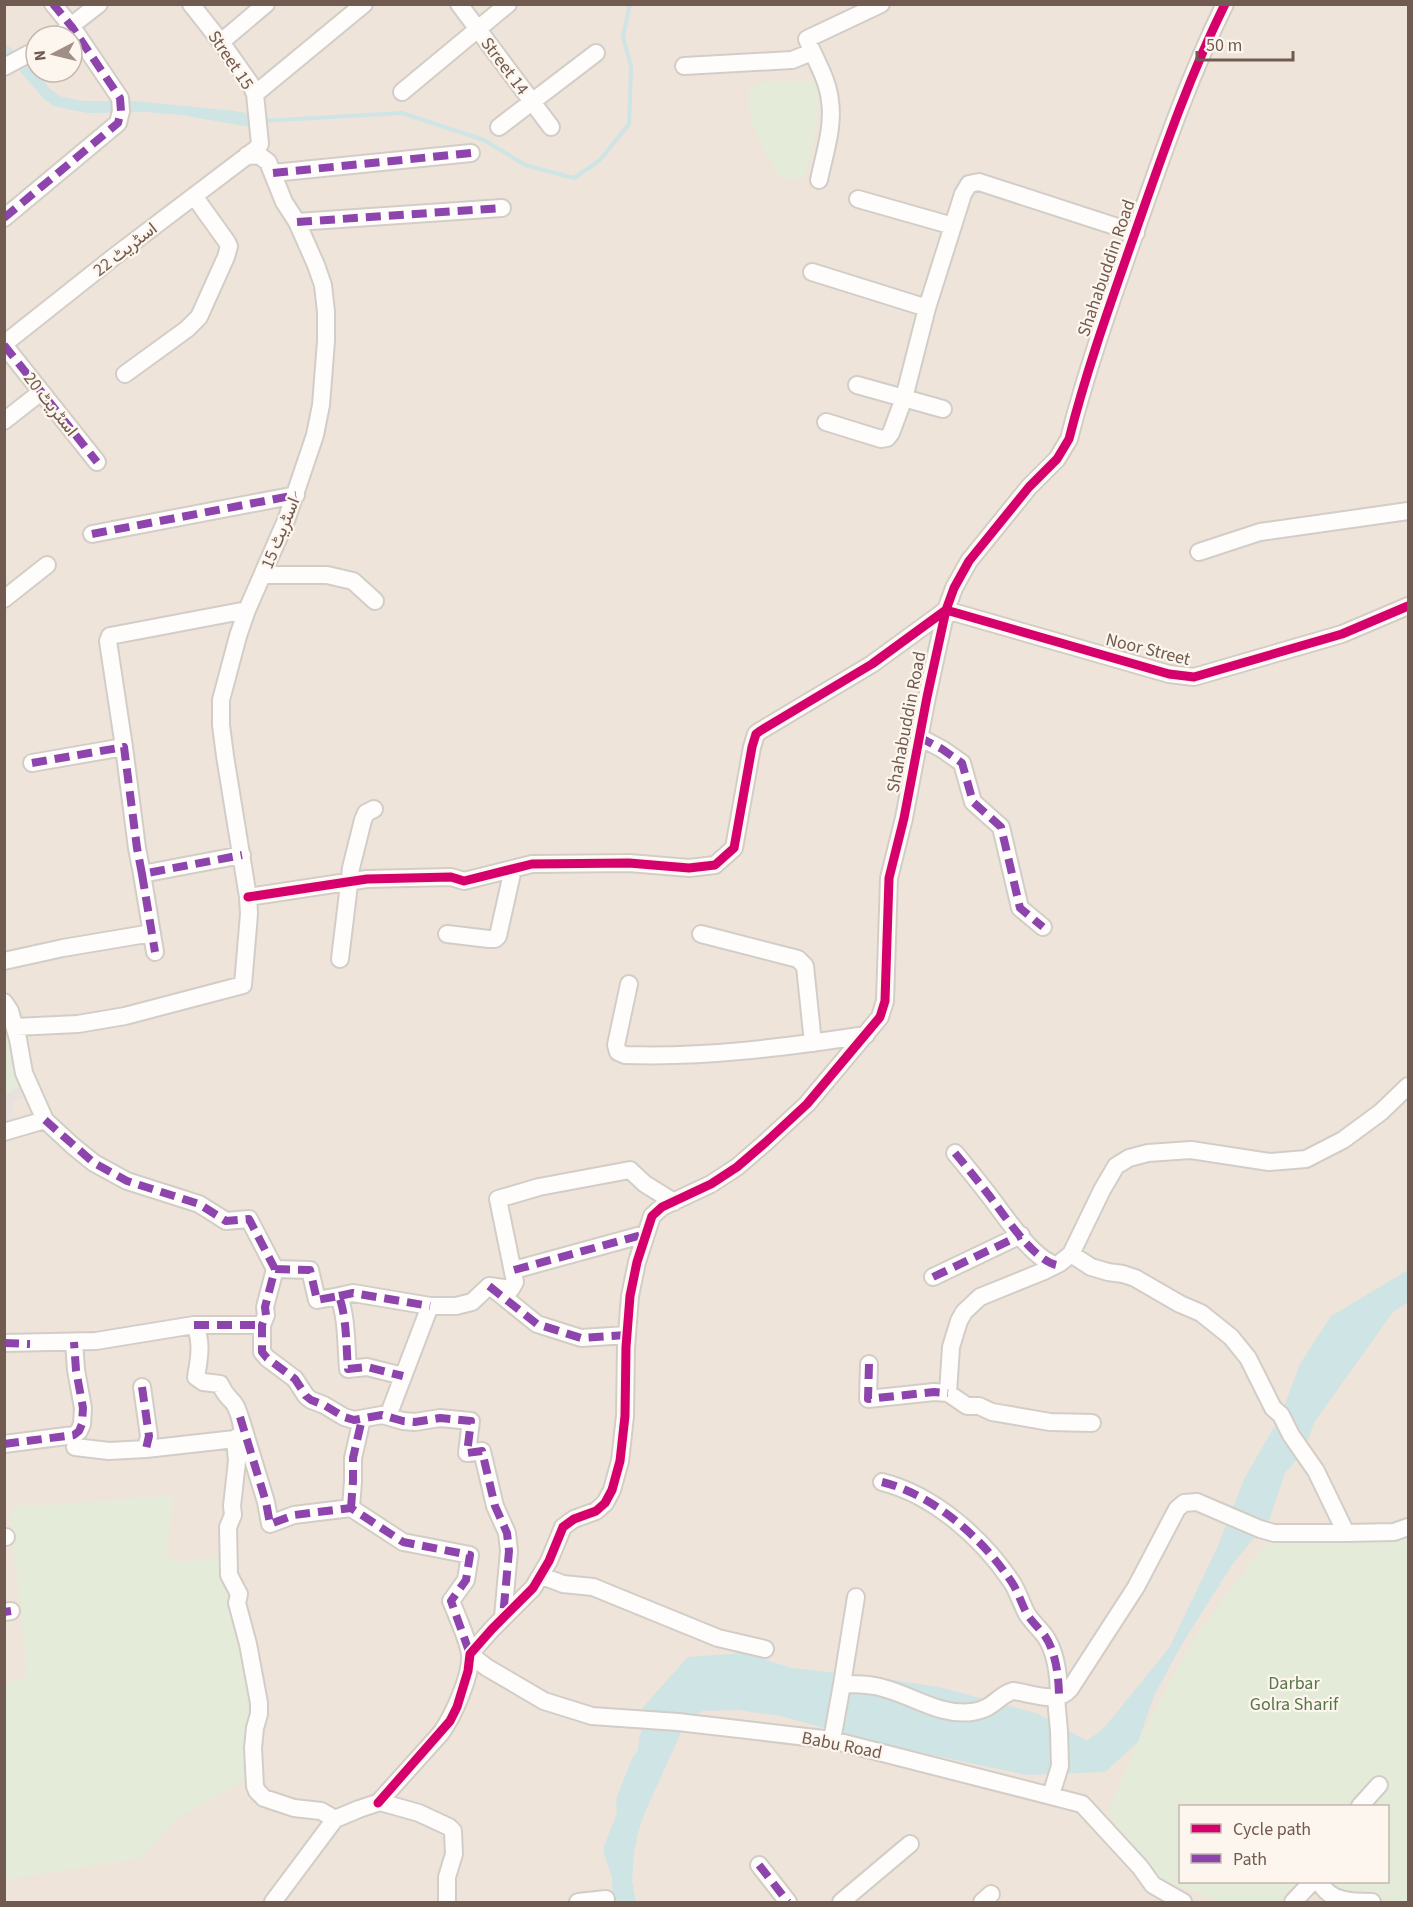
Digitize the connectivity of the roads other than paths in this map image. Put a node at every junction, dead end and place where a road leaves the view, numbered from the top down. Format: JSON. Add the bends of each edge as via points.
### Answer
{"nodes":[{"id":1,"x":53,"y":4,"type":"edge"},
{"id":2,"x":99,"y":4,"type":"edge"},
{"id":3,"x":191,"y":4,"type":"edge"},
{"id":4,"x":266,"y":4,"type":"edge"},
{"id":5,"x":364,"y":4,"type":"edge"},
{"id":6,"x":459,"y":4,"type":"edge"},
{"id":7,"x":508,"y":4,"type":"edge"},
{"id":8,"x":881,"y":4,"type":"edge"},
{"id":9,"x":1225,"y":4,"type":"edge"},
{"id":10,"x":62,"y":24,"type":"edge"},
{"id":11,"x":74,"y":24,"type":"edge"},
{"id":12,"x":478,"y":30,"type":"junction"},
{"id":13,"x":221,"y":42,"type":"junction"},
{"id":14,"x":812,"y":52,"type":"junction"},
{"id":15,"x":596,"y":53,"type":"dead end"},
{"id":16,"x":84,"y":54,"type":"edge"},
{"id":17,"x":24,"y":56,"type":"edge"},
{"id":18,"x":6,"y":66,"type":"edge"},
{"id":19,"x":684,"y":66,"type":"dead end"},
{"id":20,"x":402,"y":92,"type":"dead end"},
{"id":21,"x":255,"y":94,"type":"junction"},
{"id":22,"x":532,"y":102,"type":"junction"},
{"id":23,"x":499,"y":127,"type":"dead end"},
{"id":24,"x":551,"y":127,"type":"dead end"},
{"id":25,"x":471,"y":153,"type":"dead end"},
{"id":26,"x":247,"y":155,"type":"junction"},
{"id":27,"x":273,"y":174,"type":"junction"},
{"id":28,"x":819,"y":180,"type":"dead end"},
{"id":29,"x":194,"y":196,"type":"junction"},
{"id":30,"x":858,"y":199,"type":"dead end"},
{"id":31,"x":502,"y":207,"type":"dead end"},
{"id":32,"x":4,"y":218,"type":"edge"},
{"id":33,"x":297,"y":222,"type":"junction"},
{"id":34,"x":953,"y":226,"type":"junction"},
{"id":35,"x":1136,"y":232,"type":"junction"},
{"id":36,"x":812,"y":272,"type":"dead end"},
{"id":37,"x":927,"y":308,"type":"junction"},
{"id":38,"x":4,"y":345,"type":"edge"},
{"id":39,"x":125,"y":374,"type":"dead end"},
{"id":40,"x":857,"y":385,"type":"dead end"},
{"id":41,"x":41,"y":392,"type":"junction"},
{"id":42,"x":904,"y":398,"type":"junction"},
{"id":43,"x":943,"y":409,"type":"dead end"},
{"id":44,"x":4,"y":421,"type":"edge"},
{"id":45,"x":826,"y":422,"type":"dead end"},
{"id":46,"x":97,"y":462,"type":"dead end"},
{"id":47,"x":296,"y":495,"type":"junction"},
{"id":48,"x":1408,"y":511,"type":"edge"},
{"id":49,"x":92,"y":534,"type":"dead end"},
{"id":50,"x":1199,"y":552,"type":"dead end"},
{"id":51,"x":46,"y":565,"type":"dead end"},
{"id":52,"x":263,"y":575,"type":"junction"},
{"id":53,"x":4,"y":599,"type":"edge"},
{"id":54,"x":375,"y":602,"type":"dead end"},
{"id":55,"x":1408,"y":606,"type":"edge"},
{"id":56,"x":247,"y":610,"type":"junction"},
{"id":57,"x":946,"y":610,"type":"junction"},
{"id":58,"x":919,"y":737,"type":"junction"},
{"id":59,"x":124,"y":747,"type":"junction"},
{"id":60,"x":32,"y":763,"type":"dead end"},
{"id":61,"x":374,"y":809,"type":"dead end"},
{"id":62,"x":242,"y":855,"type":"junction"},
{"id":63,"x":513,"y":869,"type":"junction"},
{"id":64,"x":142,"y":874,"type":"junction"},
{"id":65,"x":349,"y":882,"type":"junction"},
{"id":66,"x":248,"y":897,"type":"junction"},
{"id":67,"x":1043,"y":927,"type":"dead end"},
{"id":68,"x":152,"y":933,"type":"junction"},
{"id":69,"x":447,"y":934,"type":"dead end"},
{"id":70,"x":701,"y":934,"type":"dead end"},
{"id":71,"x":155,"y":952,"type":"dead end"},
{"id":72,"x":340,"y":959,"type":"dead end"},
{"id":73,"x":4,"y":961,"type":"edge"},
{"id":74,"x":629,"y":984,"type":"dead end"},
{"id":75,"x":4,"y":1002,"type":"edge"},
{"id":76,"x":15,"y":1027,"type":"junction"},
{"id":77,"x":866,"y":1035,"type":"junction"},
{"id":78,"x":813,"y":1043,"type":"junction"},
{"id":79,"x":1408,"y":1086,"type":"edge"},
{"id":80,"x":45,"y":1120,"type":"junction"},
{"id":81,"x":4,"y":1132,"type":"edge"},
{"id":82,"x":955,"y":1153,"type":"dead end"},
{"id":83,"x":674,"y":1202,"type":"junction"},
{"id":84,"x":645,"y":1234,"type":"junction"},
{"id":85,"x":1021,"y":1235,"type":"junction"},
{"id":86,"x":1071,"y":1254,"type":"junction"},
{"id":87,"x":1056,"y":1265,"type":"junction"},
{"id":88,"x":275,"y":1269,"type":"junction"},
{"id":89,"x":514,"y":1270,"type":"junction"},
{"id":90,"x":933,"y":1277,"type":"dead end"},
{"id":91,"x":489,"y":1286,"type":"junction"},
{"id":92,"x":339,"y":1296,"type":"junction"},
{"id":93,"x":430,"y":1306,"type":"junction"},
{"id":94,"x":194,"y":1325,"type":"junction"},
{"id":95,"x":262,"y":1325,"type":"junction"},
{"id":96,"x":627,"y":1335,"type":"junction"},
{"id":97,"x":74,"y":1342,"type":"junction"},
{"id":98,"x":4,"y":1343,"type":"edge"},
{"id":99,"x":869,"y":1364,"type":"dead end"},
{"id":100,"x":403,"y":1376,"type":"junction"},
{"id":101,"x":142,"y":1387,"type":"dead end"},
{"id":102,"x":948,"y":1393,"type":"junction"},
{"id":103,"x":388,"y":1416,"type":"junction"},
{"id":104,"x":240,"y":1417,"type":"junction"},
{"id":105,"x":362,"y":1419,"type":"junction"},
{"id":106,"x":1092,"y":1423,"type":"dead end"},
{"id":107,"x":235,"y":1439,"type":"junction"},
{"id":108,"x":4,"y":1444,"type":"edge"},
{"id":109,"x":75,"y":1447,"type":"dead end"},
{"id":110,"x":146,"y":1449,"type":"junction"},
{"id":111,"x":882,"y":1482,"type":"dead end"},
{"id":112,"x":351,"y":1508,"type":"junction"},
{"id":113,"x":1408,"y":1527,"type":"edge"},
{"id":114,"x":1346,"y":1533,"type":"junction"},
{"id":115,"x":542,"y":1576,"type":"junction"},
{"id":116,"x":856,"y":1598,"type":"dead end"},
{"id":117,"x":503,"y":1617,"type":"junction"},
{"id":118,"x":765,"y":1649,"type":"dead end"},
{"id":119,"x":470,"y":1654,"type":"junction"},
{"id":120,"x":841,"y":1690,"type":"junction"},
{"id":121,"x":1057,"y":1698,"type":"junction"},
{"id":122,"x":832,"y":1740,"type":"junction"},
{"id":123,"x":1379,"y":1785,"type":"dead end"},
{"id":124,"x":1051,"y":1795,"type":"junction"},
{"id":125,"x":378,"y":1803,"type":"junction"},
{"id":126,"x":1361,"y":1805,"type":"edge"},
{"id":127,"x":335,"y":1819,"type":"junction"},
{"id":128,"x":910,"y":1844,"type":"dead end"},
{"id":129,"x":759,"y":1865,"type":"dead end"},
{"id":130,"x":1310,"y":1883,"type":"edge"},
{"id":131,"x":1322,"y":1883,"type":"edge"},
{"id":132,"x":606,"y":1899,"type":"dead end"},
{"id":133,"x":273,"y":1902,"type":"edge"},
{"id":134,"x":447,"y":1902,"type":"edge"},
{"id":135,"x":578,"y":1902,"type":"edge"},
{"id":136,"x":788,"y":1902,"type":"edge"},
{"id":137,"x":841,"y":1902,"type":"edge"},
{"id":138,"x":1183,"y":1902,"type":"edge"},
{"id":139,"x":1293,"y":1902,"type":"edge"},
{"id":140,"x":1372,"y":1902,"type":"edge"}],
"edges":[{"from":1,"to":10,"type":"street"},
{"from":2,"to":11,"type":"street"},
{"from":3,"to":13,"type":"street","name":"Street 15"},
{"from":4,"to":13,"type":"street"},
{"from":5,"to":21,"type":"street"},
{"from":6,"to":12,"type":"street","name":"Street 14"},
{"from":7,"to":12,"type":"street"},
{"from":8,"to":14,"type":"street","via":[[807,39]]},
{"from":9,"to":35,"type":"street","name":"Shahabuddin Road","via":[[1176,115]]},
{"from":12,"to":20,"type":"street"},
{"from":12,"to":22,"type":"street","name":"Street 14"},
{"from":13,"to":21,"type":"street","name":"Street 15"},
{"from":14,"to":19,"type":"street","via":[[792,60]]},
{"from":14,"to":28,"type":"street","via":[[831,102]]},
{"from":15,"to":22,"type":"street"},
{"from":16,"to":32,"type":"street","via":[[120,98],[118,123]]},
{"from":17,"to":18,"type":"street"},
{"from":21,"to":26,"type":"street","name":"Street 15","via":[[260,144]]},
{"from":22,"to":23,"type":"street"},
{"from":22,"to":24,"type":"street","name":"Street 14"},
{"from":25,"to":27,"type":"street"},
{"from":26,"to":27,"type":"street","name":"اسٹریٹ 15","via":[[263,158]]},
{"from":26,"to":29,"type":"street","name":"اسٹریٹ 22"},
{"from":27,"to":33,"type":"street","name":"اسٹریٹ 15"},
{"from":29,"to":38,"type":"street","name":"اسٹریٹ 22"},
{"from":29,"to":39,"type":"street","via":[[227,242],[226,257],[199,317]]},
{"from":30,"to":34,"type":"street"},
{"from":31,"to":33,"type":"street"},
{"from":33,"to":47,"type":"street","name":"اسٹریٹ 15","via":[[322,285],[326,341],[315,435]]},
{"from":34,"to":35,"type":"street","via":[[963,194],[969,184],[979,182]]},
{"from":34,"to":37,"type":"street"},
{"from":35,"to":57,"type":"street","name":"Shahabuddin Road","via":[[1069,439],[1058,459],[1029,487],[969,561]]},
{"from":36,"to":37,"type":"street"},
{"from":37,"to":42,"type":"street"},
{"from":38,"to":41,"type":"street","name":"اسٹریٹ 20"},
{"from":40,"to":42,"type":"street"},
{"from":41,"to":44,"type":"street"},
{"from":41,"to":46,"type":"street","name":"اسٹریٹ 20"},
{"from":42,"to":43,"type":"street"},
{"from":42,"to":45,"type":"street","via":[[891,433],[881,440]]},
{"from":47,"to":49,"type":"street"},
{"from":47,"to":52,"type":"street","name":"اسٹریٹ 15"},
{"from":48,"to":50,"type":"street","via":[[1260,532]]},
{"from":51,"to":53,"type":"street"},
{"from":52,"to":54,"type":"street","via":[[327,575],[353,581]]},
{"from":52,"to":56,"type":"street","name":"اسٹریٹ 15"},
{"from":55,"to":57,"type":"street","name":"Noor Street","via":[[1342,634],[1194,677],[1169,674]]},
{"from":56,"to":59,"type":"street","via":[[110,636]]},
{"from":56,"to":62,"type":"street","name":"اسٹریٹ 15","via":[[221,700],[225,756]]},
{"from":57,"to":58,"type":"street","name":"Shahabuddin Road"},
{"from":57,"to":63,"type":"street","via":[[872,664],[756,735],[734,848],[716,865],[689,868],[629,863],[532,864]]},
{"from":58,"to":67,"type":"street","via":[[962,763],[973,802],[1001,827],[1020,908]]},
{"from":58,"to":77,"type":"street","name":"Shahabuddin Road","via":[[889,878],[885,1001],[880,1017]]},
{"from":59,"to":60,"type":"street"},
{"from":59,"to":64,"type":"street"},
{"from":61,"to":65,"type":"street","via":[[363,820]]},
{"from":62,"to":64,"type":"street"},
{"from":62,"to":66,"type":"street","name":"اسٹریٹ 15"},
{"from":63,"to":65,"type":"street","via":[[464,880],[430,877]]},
{"from":63,"to":69,"type":"street","via":[[498,936],[489,939]]},
{"from":64,"to":68,"type":"street"},
{"from":65,"to":66,"type":"street"},
{"from":65,"to":72,"type":"street"},
{"from":66,"to":76,"type":"street","name":"اسٹریٹ 15","via":[[243,985],[125,1016]]},
{"from":68,"to":71,"type":"street"},
{"from":68,"to":73,"type":"street"},
{"from":70,"to":78,"type":"street","via":[[802,962]]},
{"from":74,"to":78,"type":"street","via":[[616,1045],[618,1052],[625,1055],[687,1056]]},
{"from":75,"to":76,"type":"street"},
{"from":76,"to":80,"type":"street","via":[[24,1073]]},
{"from":77,"to":78,"type":"street"},
{"from":77,"to":83,"type":"street","name":"Shahabuddin Road","via":[[807,1104],[766,1142],[711,1184]]},
{"from":79,"to":86,"type":"street","via":[[1343,1140],[1306,1159],[1269,1162],[1191,1150],[1129,1158],[1116,1166]]},
{"from":80,"to":81,"type":"street"},
{"from":80,"to":88,"type":"street","via":[[94,1163],[127,1181],[199,1204],[226,1221],[249,1219]]},
{"from":82,"to":85,"type":"street"},
{"from":83,"to":84,"type":"street","name":"Shahabuddin Road","via":[[652,1216]]},
{"from":83,"to":89,"type":"street","via":[[630,1170],[498,1199]]},
{"from":84,"to":89,"type":"street"},
{"from":84,"to":96,"type":"street","name":"Shahabuddin Road","via":[[634,1273]]},
{"from":85,"to":87,"type":"street","via":[[1045,1260]]},
{"from":85,"to":90,"type":"street"},
{"from":86,"to":87,"type":"street"},
{"from":86,"to":114,"type":"street","via":[[1099,1270],[1129,1275],[1213,1321],[1231,1337],[1248,1358],[1273,1408],[1321,1481]]},
{"from":87,"to":102,"type":"street","via":[[987,1293],[969,1305],[951,1347]]},
{"from":88,"to":92,"type":"street","via":[[310,1270],[317,1300]]},
{"from":88,"to":95,"type":"street"},
{"from":89,"to":91,"type":"street","via":[[511,1289]]},
{"from":91,"to":93,"type":"street","via":[[472,1302]]},
{"from":91,"to":96,"type":"street","via":[[537,1324],[580,1338]]},
{"from":92,"to":93,"type":"street","via":[[353,1293]]},
{"from":92,"to":100,"type":"street","via":[[348,1369],[367,1367]]},
{"from":93,"to":100,"type":"street"},
{"from":94,"to":95,"type":"street"},
{"from":94,"to":97,"type":"street"},
{"from":94,"to":104,"type":"street","via":[[199,1344],[196,1377],[220,1384]]},
{"from":95,"to":105,"type":"street","via":[[262,1352],[295,1379],[306,1396],[344,1418]]},
{"from":96,"to":115,"type":"street","name":"Shahabuddin Road","via":[[625,1416],[612,1490],[596,1511],[563,1527]]},
{"from":97,"to":98,"type":"street"},
{"from":97,"to":108,"type":"street","via":[[83,1408],[79,1431],[74,1435]]},
{"from":99,"to":102,"type":"street","via":[[868,1399]]},
{"from":100,"to":103,"type":"street"},
{"from":101,"to":110,"type":"street"},
{"from":102,"to":106,"type":"street","via":[[967,1406],[992,1412],[1050,1422]]},
{"from":103,"to":105,"type":"street"},
{"from":103,"to":117,"type":"street","via":[[415,1422],[440,1418],[471,1420],[466,1453],[482,1451],[495,1506],[507,1533]]},
{"from":104,"to":107,"type":"street","via":[[243,1432]]},
{"from":104,"to":112,"type":"street","via":[[270,1524],[294,1515]]},
{"from":105,"to":112,"type":"street","via":[[352,1458]]},
{"from":107,"to":110,"type":"street"},
{"from":107,"to":127,"type":"street","via":[[233,1515],[228,1527],[229,1575],[239,1594],[237,1603],[258,1692],[253,1748],[255,1786],[264,1798],[294,1808],[321,1811]]},
{"from":109,"to":110,"type":"street","via":[[109,1451]]},
{"from":111,"to":121,"type":"street","via":[[924,1498],[943,1511],[993,1558],[1011,1581],[1029,1617],[1047,1638],[1057,1672]]},
{"from":112,"to":119,"type":"street","via":[[403,1542],[470,1555],[466,1580],[451,1601]]},
{"from":113,"to":114,"type":"street","via":[[1394,1532]]},
{"from":114,"to":121,"type":"street","via":[[1274,1533],[1197,1502],[1180,1504],[1121,1612],[1070,1689]]},
{"from":115,"to":117,"type":"street","name":"Shahabuddin Road"},
{"from":115,"to":118,"type":"street","via":[[562,1584],[592,1587],[718,1638]]},
{"from":116,"to":120,"type":"street"},
{"from":117,"to":119,"type":"street","name":"Shahabuddin Road"},
{"from":119,"to":122,"type":"street","name":"Babu Road","via":[[544,1701],[592,1716]]},
{"from":119,"to":125,"type":"street","via":[[450,1721]]},
{"from":120,"to":121,"type":"street","via":[[868,1685],[882,1687],[960,1713],[983,1710],[1013,1691]]},
{"from":120,"to":122,"type":"street"},
{"from":121,"to":124,"type":"street","via":[[1060,1766]]},
{"from":122,"to":124,"type":"street","name":"Babu Road"},
{"from":123,"to":126,"type":"street"},
{"from":124,"to":138,"type":"street","name":"Babu Road","via":[[1082,1804],[1153,1885]]},
{"from":125,"to":127,"type":"street"},
{"from":125,"to":134,"type":"street","via":[[419,1813],[453,1831]]},
{"from":127,"to":133,"type":"street"},
{"from":128,"to":137,"type":"street"},
{"from":129,"to":136,"type":"street"},
{"from":130,"to":139,"type":"street"},
{"from":131,"to":140,"type":"street","via":[[1332,1896]]},
{"from":132,"to":135,"type":"street"}]}
